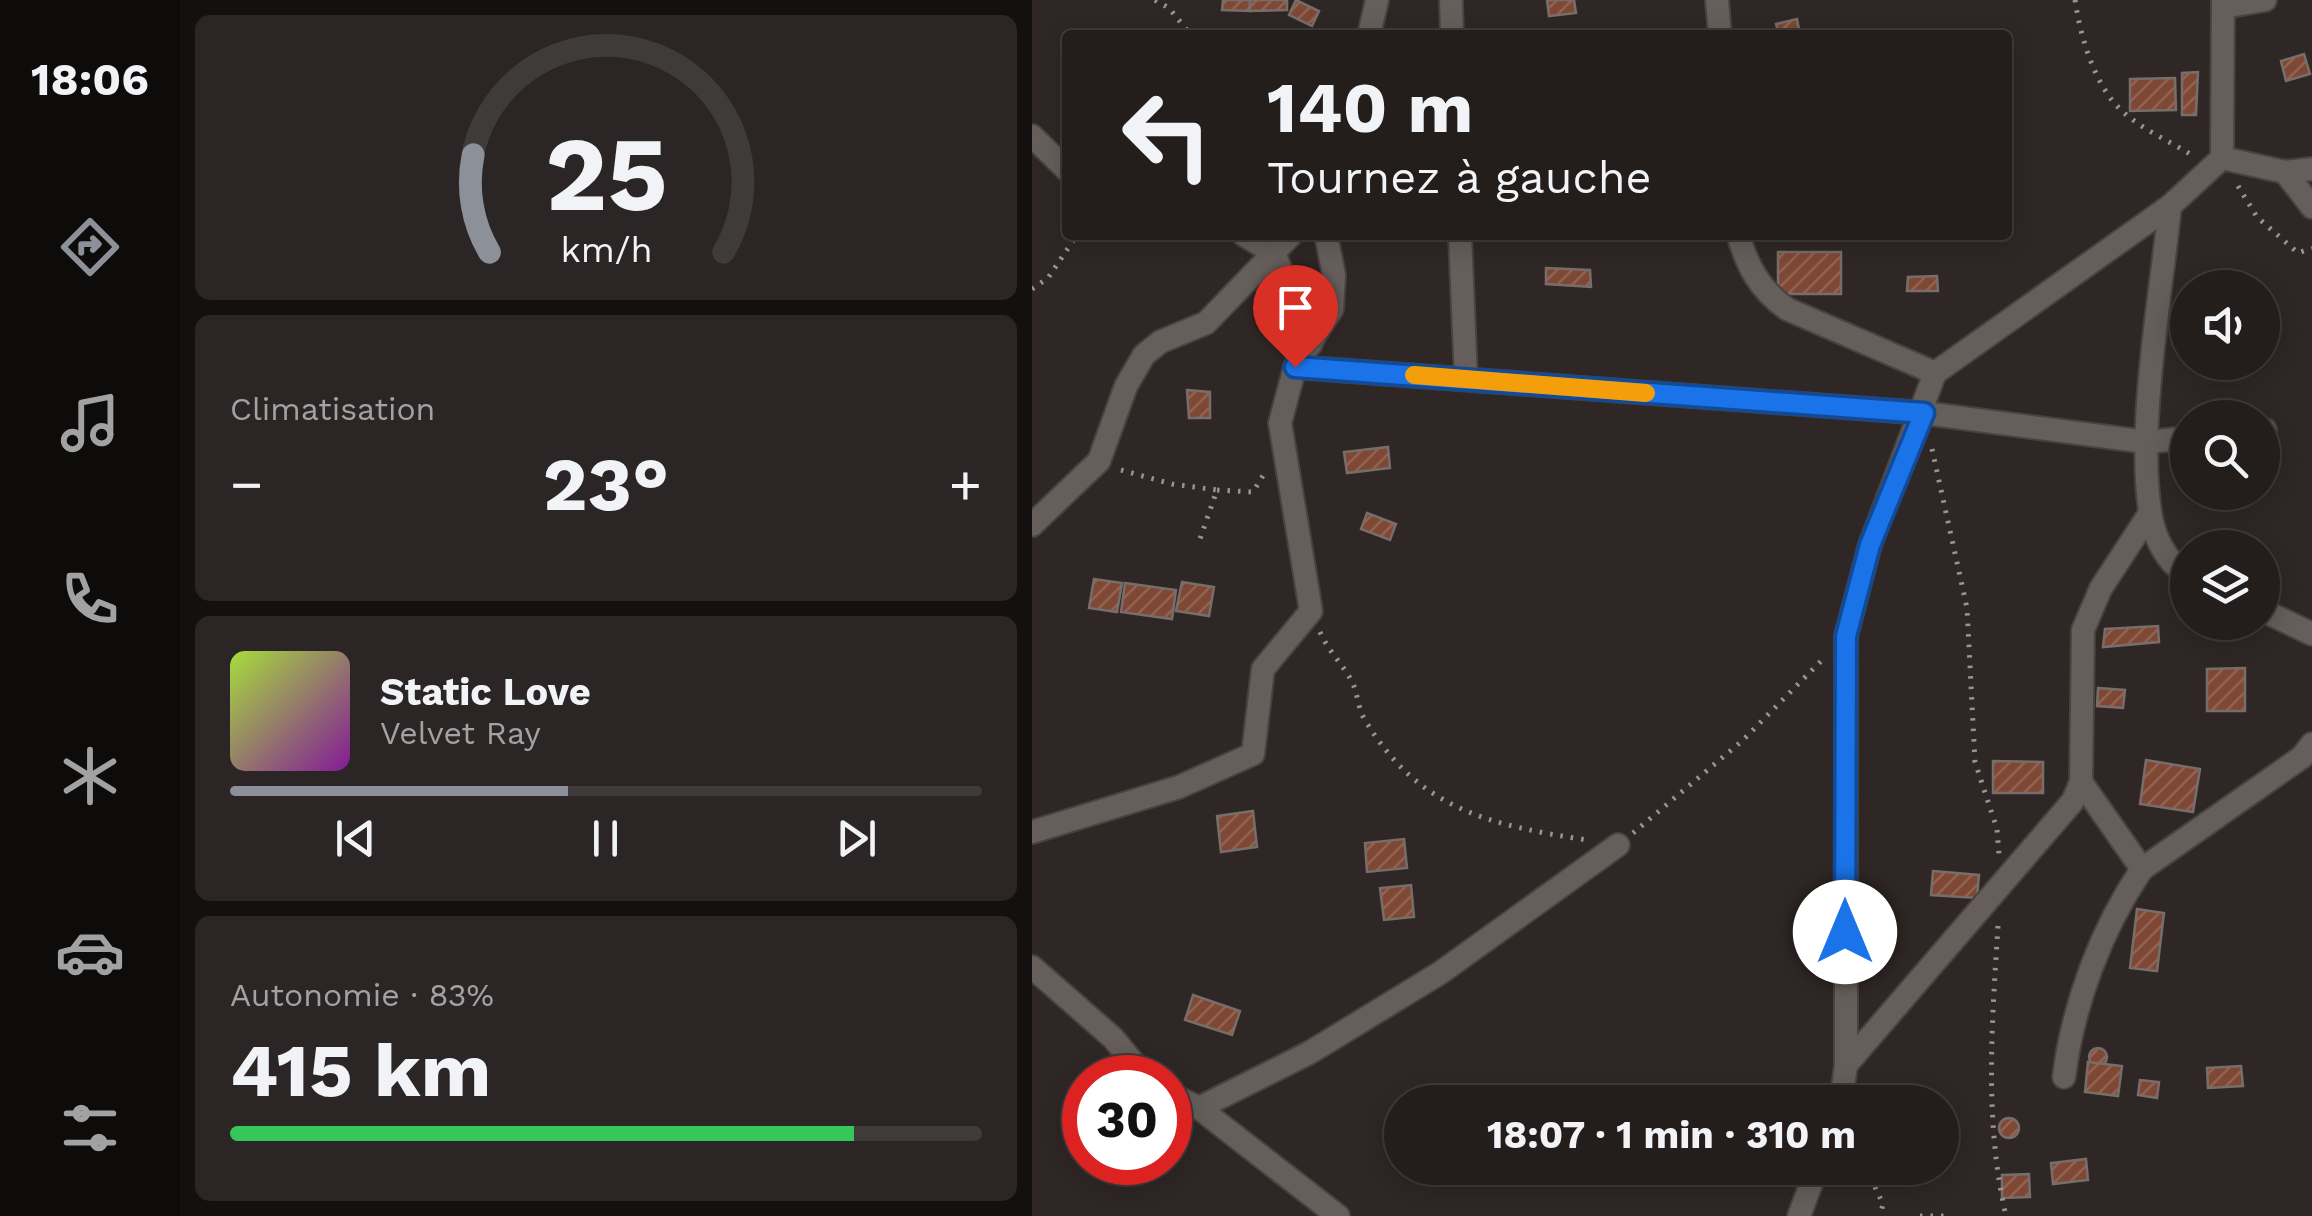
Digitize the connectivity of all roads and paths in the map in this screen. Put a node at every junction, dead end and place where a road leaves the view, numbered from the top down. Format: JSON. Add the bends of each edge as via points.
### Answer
{"nodes":[{"id":1,"x":1155,"y":0,"type":"edge"},
{"id":2,"x":1376,"y":0,"type":"edge"},
{"id":3,"x":1452,"y":0,"type":"edge"},
{"id":4,"x":1717,"y":0,"type":"edge"},
{"id":5,"x":2075,"y":0,"type":"edge"},
{"id":6,"x":2265,"y":0,"type":"edge"},
{"id":7,"x":2224,"y":3,"type":"edge"},
{"id":8,"x":1187,"y":30,"type":"edge"},
{"id":9,"x":1371,"y":30,"type":"edge"},
{"id":10,"x":1452,"y":30,"type":"edge"},
{"id":11,"x":1720,"y":30,"type":"edge"},
{"id":12,"x":1032,"y":136,"type":"edge"},
{"id":13,"x":2222,"y":158,"type":"junction"},
{"id":14,"x":1062,"y":165,"type":"edge"},
{"id":15,"x":2312,"y":170,"type":"edge"},
{"id":16,"x":2285,"y":172,"type":"junction"},
{"id":17,"x":2170,"y":206,"type":"junction"},
{"id":18,"x":2312,"y":208,"type":"edge"},
{"id":19,"x":1074,"y":240,"type":"edge"},
{"id":20,"x":1252,"y":240,"type":"edge"},
{"id":21,"x":1287,"y":240,"type":"edge"},
{"id":22,"x":1327,"y":240,"type":"edge"},
{"id":23,"x":1460,"y":240,"type":"edge"},
{"id":24,"x":1740,"y":240,"type":"edge"},
{"id":25,"x":2312,"y":248,"type":"edge"},
{"id":26,"x":1274,"y":253,"type":"junction"},
{"id":27,"x":1032,"y":289,"type":"edge"},
{"id":28,"x":1311,"y":344,"type":"junction"},
{"id":29,"x":1295,"y":367,"type":"junction"},
{"id":30,"x":1935,"y":374,"type":"junction"},
{"id":31,"x":1466,"y":379,"type":"junction"},
{"id":32,"x":1924,"y":413,"type":"junction"},
{"id":33,"x":2170,"y":440,"type":"edge"},
{"id":34,"x":2147,"y":442,"type":"junction"},
{"id":35,"x":1282,"y":445,"type":"junction"},
{"id":36,"x":1099,"y":462,"type":"junction"},
{"id":37,"x":1217,"y":490,"type":"junction"},
{"id":38,"x":2150,"y":514,"type":"junction"},
{"id":39,"x":1032,"y":525,"type":"edge"},
{"id":40,"x":1200,"y":539,"type":"dead end"},
{"id":41,"x":2170,"y":561,"type":"edge"},
{"id":42,"x":1311,"y":611,"type":"junction"},
{"id":43,"x":2280,"y":619,"type":"edge"},
{"id":44,"x":2312,"y":634,"type":"edge"},
{"id":45,"x":1846,"y":636,"type":"junction"},
{"id":46,"x":2312,"y":744,"type":"edge"},
{"id":47,"x":2082,"y":782,"type":"junction"},
{"id":48,"x":1032,"y":832,"type":"edge"},
{"id":49,"x":1618,"y":845,"type":"junction"},
{"id":50,"x":2142,"y":869,"type":"junction"},
{"id":51,"x":2000,"y":890,"type":"junction"},
{"id":52,"x":1032,"y":967,"type":"edge"},
{"id":53,"x":1127,"y":1055,"type":"edge"},
{"id":54,"x":1846,"y":1065,"type":"junction"},
{"id":55,"x":2064,"y":1077,"type":"dead end"},
{"id":56,"x":1843,"y":1085,"type":"edge"},
{"id":57,"x":1192,"y":1105,"type":"edge"},
{"id":58,"x":1198,"y":1108,"type":"junction"},
{"id":59,"x":1811,"y":1185,"type":"edge"},
{"id":60,"x":1874,"y":1185,"type":"edge"},
{"id":61,"x":1338,"y":1216,"type":"edge"},
{"id":62,"x":1799,"y":1216,"type":"edge"},
{"id":63,"x":1880,"y":1216,"type":"edge"},
{"id":64,"x":1920,"y":1216,"type":"edge"},
{"id":65,"x":1950,"y":1216,"type":"edge"},
{"id":66,"x":2006,"y":1216,"type":"edge"}],
"edges":[{"from":1,"to":8,"type":"path"},
{"from":2,"to":9,"type":"street"},
{"from":3,"to":10,"type":"street"},
{"from":4,"to":11,"type":"street"},
{"from":5,"to":13,"type":"path","via":[[2094,67],[2120,109],[2208,167]]},
{"from":6,"to":7,"type":"street"},
{"from":7,"to":13,"type":"street"},
{"from":12,"to":14,"type":"street"},
{"from":13,"to":16,"type":"street"},
{"from":13,"to":17,"type":"street"},
{"from":13,"to":25,"type":"path","via":[[2257,217],[2298,254]]},
{"from":15,"to":16,"type":"street"},
{"from":16,"to":18,"type":"street"},
{"from":17,"to":30,"type":"street"},
{"from":17,"to":34,"type":"street"},
{"from":19,"to":27,"type":"path","via":[[1048,278]]},
{"from":20,"to":26,"type":"street"},
{"from":21,"to":26,"type":"street"},
{"from":22,"to":28,"type":"street","via":[[1332,309]]},
{"from":23,"to":31,"type":"street"},
{"from":24,"to":30,"type":"street","via":[[1757,280],[1786,309]]},
{"from":26,"to":28,"type":"street"},
{"from":26,"to":36,"type":"street","via":[[1206,324],[1144,355]]},
{"from":28,"to":29,"type":"street"},
{"from":29,"to":31,"type":"street"},
{"from":29,"to":35,"type":"street","via":[[1282,403]]},
{"from":30,"to":32,"type":"street"},
{"from":31,"to":32,"type":"street"},
{"from":32,"to":34,"type":"street"},
{"from":32,"to":45,"type":"street","via":[[1870,545]]},
{"from":32,"to":51,"type":"path","via":[[1967,608],[1975,762],[1997,829]]},
{"from":33,"to":34,"type":"street"},
{"from":34,"to":38,"type":"street"},
{"from":35,"to":37,"type":"path","via":[[1254,492]]},
{"from":35,"to":42,"type":"street"},
{"from":36,"to":37,"type":"path"},
{"from":36,"to":39,"type":"street"},
{"from":37,"to":40,"type":"path"},
{"from":38,"to":41,"type":"street"},
{"from":38,"to":47,"type":"street","via":[[2101,588],[2083,630]]},
{"from":42,"to":48,"type":"street","via":[[1263,669],[1253,754],[1180,786]]},
{"from":42,"to":49,"type":"path","via":[[1330,656],[1352,680],[1363,718],[1407,774],[1446,805],[1551,835]]},
{"from":43,"to":44,"type":"street"},
{"from":45,"to":49,"type":"path","via":[[1742,741]]},
{"from":45,"to":54,"type":"street"},
{"from":46,"to":50,"type":"street"},
{"from":47,"to":50,"type":"street"},
{"from":47,"to":51,"type":"street"},
{"from":49,"to":58,"type":"street","via":[[1440,973]]},
{"from":50,"to":55,"type":"street","via":[[2086,984]]},
{"from":51,"to":54,"type":"street"},
{"from":51,"to":66,"type":"path","via":[[1992,1105]]},
{"from":52,"to":53,"type":"street"},
{"from":54,"to":56,"type":"street"},
{"from":57,"to":58,"type":"street"},
{"from":58,"to":61,"type":"street"},
{"from":59,"to":62,"type":"street"},
{"from":60,"to":63,"type":"path","via":[[1883,1204]]},
{"from":64,"to":65,"type":"path"}]}
